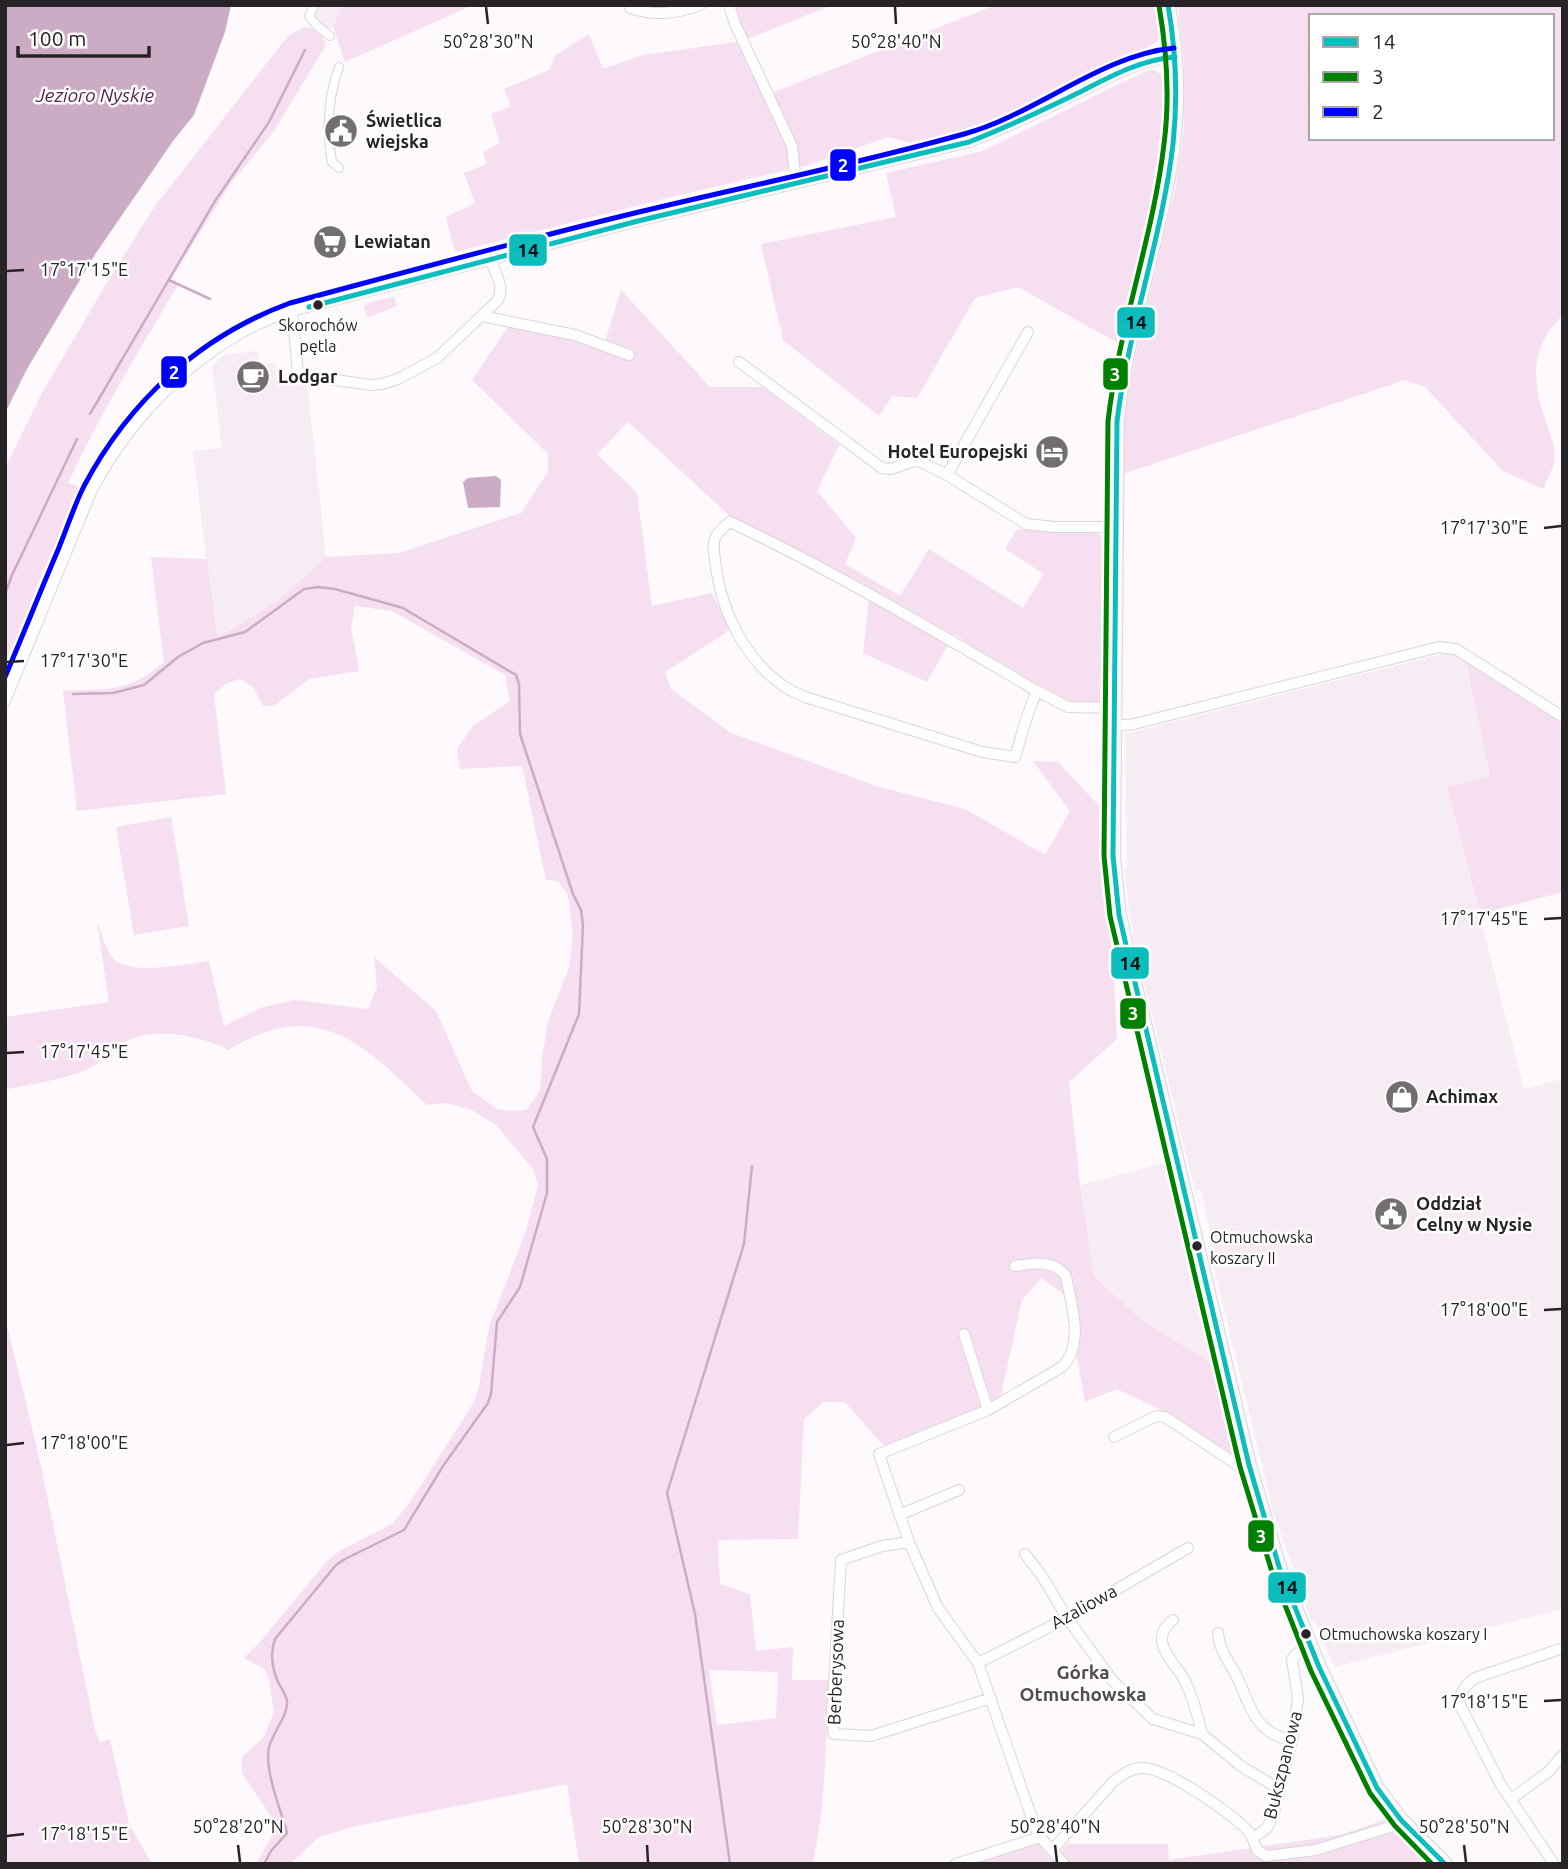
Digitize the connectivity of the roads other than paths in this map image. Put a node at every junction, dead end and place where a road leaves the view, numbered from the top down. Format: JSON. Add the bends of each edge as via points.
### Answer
{"nodes":[{"id":1,"x":314,"y":5,"type":"edge"},
{"id":2,"x":700,"y":5,"type":"edge"},
{"id":3,"x":729,"y":5,"type":"edge"},
{"id":4,"x":1168,"y":5,"type":"edge"},
{"id":5,"x":630,"y":8,"type":"dead end"},
{"id":6,"x":330,"y":36,"type":"dead end"},
{"id":7,"x":1175,"y":57,"type":"junction"},
{"id":8,"x":339,"y":67,"type":"dead end"},
{"id":9,"x":339,"y":168,"type":"dead end"},
{"id":10,"x":796,"y":183,"type":"junction"},
{"id":11,"x":491,"y":260,"type":"junction"},
{"id":12,"x":292,"y":311,"type":"junction"},
{"id":13,"x":482,"y":316,"type":"junction"},
{"id":14,"x":1028,"y":332,"type":"dead end"},
{"id":15,"x":629,"y":355,"type":"dead end"},
{"id":16,"x":740,"y":362,"type":"dead end"},
{"id":17,"x":947,"y":475,"type":"junction"},
{"id":18,"x":1115,"y":527,"type":"junction"},
{"id":19,"x":1037,"y":691,"type":"junction"},
{"id":20,"x":5,"y":701,"type":"edge"},
{"id":21,"x":1113,"y":708,"type":"junction"},
{"id":22,"x":1563,"y":718,"type":"edge"},
{"id":23,"x":1113,"y":726,"type":"junction"},
{"id":24,"x":1015,"y":1265,"type":"dead end"},
{"id":25,"x":964,"y":1334,"type":"dead end"},
{"id":26,"x":988,"y":1410,"type":"junction"},
{"id":27,"x":1114,"y":1437,"type":"dead end"},
{"id":28,"x":1249,"y":1465,"type":"junction"},
{"id":29,"x":959,"y":1490,"type":"dead end"},
{"id":30,"x":899,"y":1515,"type":"junction"},
{"id":31,"x":909,"y":1542,"type":"junction"},
{"id":32,"x":1188,"y":1548,"type":"dead end"},
{"id":33,"x":1025,"y":1554,"type":"dead end"},
{"id":34,"x":1067,"y":1618,"type":"junction"},
{"id":35,"x":1173,"y":1620,"type":"dead end"},
{"id":36,"x":1218,"y":1633,"type":"dead end"},
{"id":37,"x":1311,"y":1647,"type":"junction"},
{"id":38,"x":1563,"y":1648,"type":"edge"},
{"id":39,"x":978,"y":1663,"type":"junction"},
{"id":40,"x":991,"y":1698,"type":"junction"},
{"id":41,"x":1202,"y":1734,"type":"junction"},
{"id":42,"x":1291,"y":1741,"type":"junction"},
{"id":43,"x":1563,"y":1755,"type":"edge"},
{"id":44,"x":1279,"y":1789,"type":"junction"},
{"id":45,"x":1511,"y":1799,"type":"junction"},
{"id":46,"x":1401,"y":1820,"type":"junction"},
{"id":47,"x":1040,"y":1837,"type":"junction"},
{"id":48,"x":1253,"y":1838,"type":"junction"},
{"id":49,"x":1052,"y":1850,"type":"junction"},
{"id":50,"x":956,"y":1864,"type":"edge"},
{"id":51,"x":1064,"y":1864,"type":"edge"},
{"id":52,"x":1445,"y":1864,"type":"edge"},
{"id":53,"x":1554,"y":1864,"type":"edge"}],
"edges":[{"from":1,"to":6,"type":"street","via":[[309,16]]},
{"from":2,"to":5,"type":"street","via":[[665,13]]},
{"from":3,"to":10,"type":"street","via":[[792,146]]},
{"from":4,"to":7,"type":"main road"},
{"from":7,"to":10,"type":"street","via":[[1149,61],[969,142]]},
{"from":7,"to":18,"type":"main road","via":[[1176,113],[1170,166],[1118,402]]},
{"from":8,"to":9,"type":"street","via":[[328,120],[332,162]]},
{"from":10,"to":11,"type":"street"},
{"from":11,"to":12,"type":"street"},
{"from":11,"to":13,"type":"street","via":[[502,292]]},
{"from":12,"to":13,"type":"street","via":[[300,375],[371,385],[430,364]]},
{"from":12,"to":20,"type":"street","via":[[203,356],[123,439],[91,492]]},
{"from":13,"to":15,"type":"street","via":[[575,335]]},
{"from":14,"to":17,"type":"street"},
{"from":16,"to":17,"type":"street","via":[[882,468],[916,460]]},
{"from":17,"to":18,"type":"street","via":[[1026,524]]},
{"from":18,"to":21,"type":"main road"},
{"from":19,"to":19,"type":"street","via":[[769,540],[730,522],[716,533],[713,541],[726,613],[763,668],[805,697],[982,752],[1015,757]]},
{"from":19,"to":21,"type":"street","via":[[1068,707]]},
{"from":21,"to":23,"type":"main road"},
{"from":22,"to":23,"type":"street","via":[[1467,655],[1439,647],[1161,718]]},
{"from":23,"to":28,"type":"main road","via":[[1113,856],[1119,915]]},
{"from":24,"to":26,"type":"street","via":[[1059,1267],[1066,1276],[1076,1342],[1062,1367]]},
{"from":25,"to":26,"type":"street"},
{"from":26,"to":30,"type":"street","via":[[879,1454]]},
{"from":27,"to":28,"type":"street","via":[[1156,1416],[1165,1417],[1236,1464]]},
{"from":28,"to":37,"type":"main road","via":[[1280,1570]]},
{"from":29,"to":30,"type":"street"},
{"from":30,"to":31,"type":"street"},
{"from":31,"to":39,"type":"street","via":[[937,1608]]},
{"from":31,"to":40,"type":"street","name":"Berberysowa","via":[[841,1560],[834,1734],[871,1735]]},
{"from":32,"to":34,"type":"street","name":"Azaliowa"},
{"from":33,"to":34,"type":"street"},
{"from":34,"to":39,"type":"street","name":"Azaliowa"},
{"from":34,"to":41,"type":"street","via":[[1113,1681],[1153,1719]]},
{"from":35,"to":41,"type":"street","via":[[1163,1634],[1163,1647],[1190,1693]]},
{"from":36,"to":42,"type":"street","via":[[1223,1654],[1257,1718],[1273,1734]]},
{"from":37,"to":42,"type":"street","name":"Bukszpanowa","via":[[1292,1659],[1298,1699]]},
{"from":37,"to":46,"type":"main road","via":[[1371,1776]]},
{"from":38,"to":45,"type":"street","via":[[1475,1678],[1460,1696],[1461,1710]]},
{"from":39,"to":40,"type":"street"},
{"from":40,"to":47,"type":"street"},
{"from":41,"to":44,"type":"street"},
{"from":42,"to":44,"type":"street","name":"Bukszpanowa"},
{"from":43,"to":45,"type":"street"},
{"from":44,"to":48,"type":"street","name":"Bukszpanowa","via":[[1267,1828]]},
{"from":45,"to":53,"type":"street"},
{"from":46,"to":48,"type":"street","via":[[1316,1850],[1274,1856],[1261,1855]]},
{"from":46,"to":52,"type":"main road"},
{"from":47,"to":49,"type":"street"},
{"from":47,"to":50,"type":"street"},
{"from":48,"to":49,"type":"street","name":"Bukszpanowa","via":[[1234,1819],[1173,1777],[1138,1768],[1114,1781]]},
{"from":49,"to":51,"type":"street"}]}
